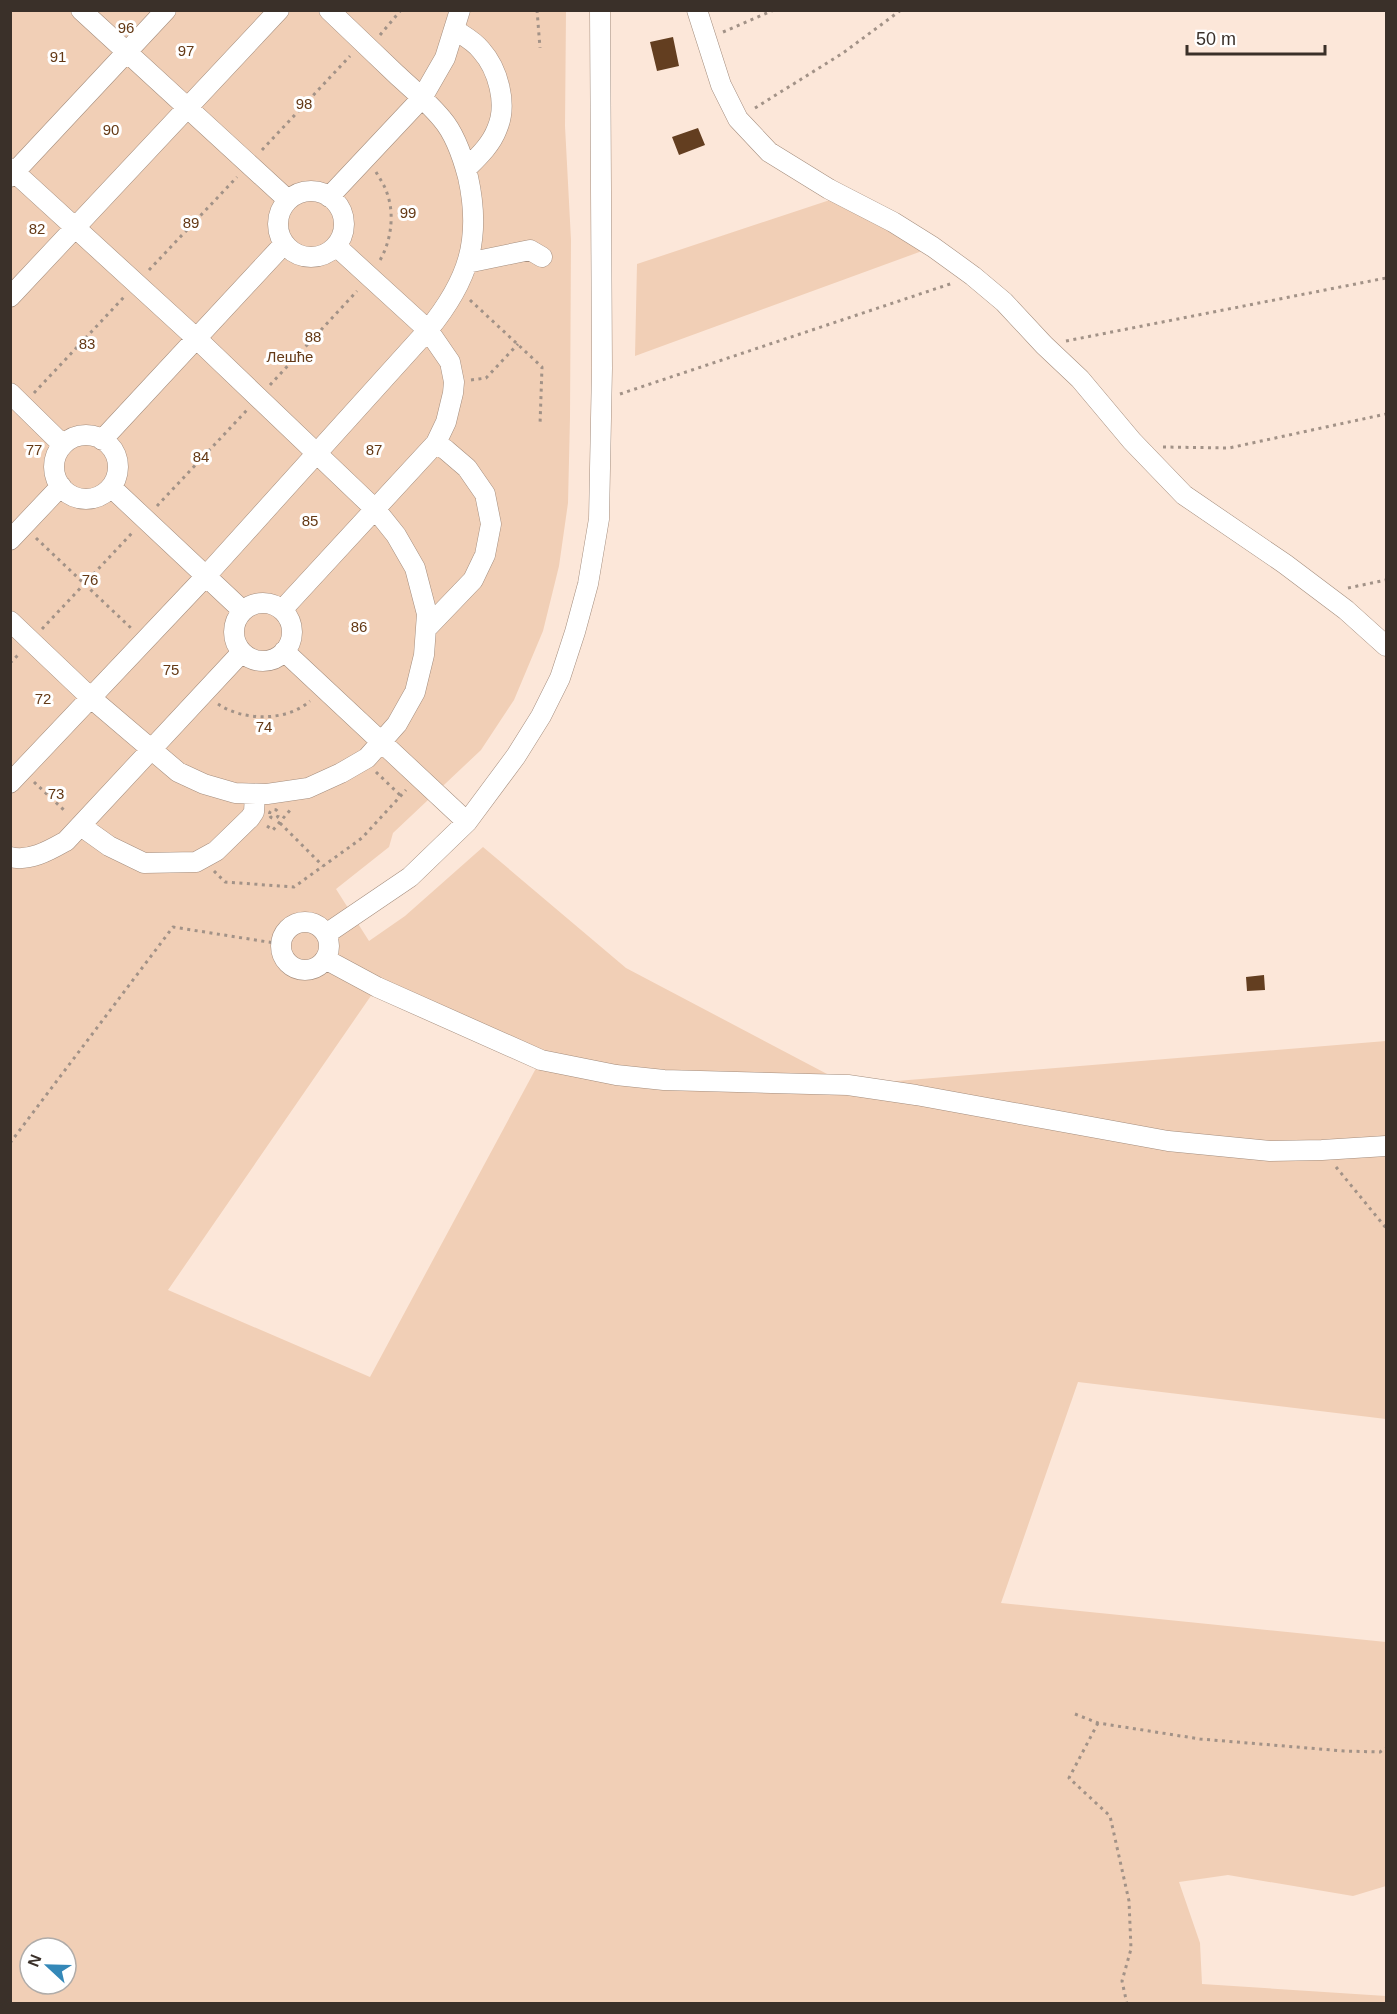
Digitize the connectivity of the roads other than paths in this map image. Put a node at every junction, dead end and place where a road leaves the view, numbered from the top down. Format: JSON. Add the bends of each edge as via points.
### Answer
{"nodes":[{"id":1,"x":81,"y":10,"type":"edge"},
{"id":2,"x":166,"y":10,"type":"edge"},
{"id":3,"x":279,"y":10,"type":"edge"},
{"id":4,"x":329,"y":10,"type":"edge"},
{"id":5,"x":460,"y":10,"type":"edge"},
{"id":6,"x":600,"y":10,"type":"edge"},
{"id":7,"x":697,"y":10,"type":"edge"},
{"id":8,"x":455,"y":30,"type":"junction"},
{"id":9,"x":127,"y":52,"type":"junction"},
{"id":10,"x":422,"y":98,"type":"junction"},
{"id":11,"x":188,"y":109,"type":"junction"},
{"id":12,"x":466,"y":169,"type":"junction"},
{"id":13,"x":12,"y":172,"type":"edge"},
{"id":14,"x":329,"y":196,"type":"junction"},
{"id":15,"x":288,"y":200,"type":"junction"},
{"id":16,"x":74,"y":227,"type":"junction"},
{"id":17,"x":284,"y":244,"type":"junction"},
{"id":18,"x":336,"y":246,"type":"junction"},
{"id":19,"x":542,"y":257,"type":"dead end"},
{"id":20,"x":467,"y":263,"type":"junction"},
{"id":21,"x":10,"y":297,"type":"edge"},
{"id":22,"x":428,"y":330,"type":"junction"},
{"id":23,"x":197,"y":339,"type":"junction"},
{"id":24,"x":17,"y":399,"type":"edge"},
{"id":25,"x":102,"y":440,"type":"junction"},
{"id":26,"x":435,"y":443,"type":"junction"},
{"id":27,"x":63,"y":445,"type":"junction"},
{"id":28,"x":316,"y":453,"type":"junction"},
{"id":29,"x":61,"y":486,"type":"junction"},
{"id":30,"x":111,"y":487,"type":"junction"},
{"id":31,"x":376,"y":510,"type":"junction"},
{"id":32,"x":17,"y":533,"type":"edge"},
{"id":33,"x":205,"y":577,"type":"junction"},
{"id":34,"x":282,"y":610,"type":"junction"},
{"id":35,"x":243,"y":611,"type":"junction"},
{"id":36,"x":10,"y":621,"type":"edge"},
{"id":37,"x":426,"y":629,"type":"junction"},
{"id":38,"x":1386,"y":646,"type":"edge"},
{"id":39,"x":284,"y":651,"type":"junction"},
{"id":40,"x":242,"y":652,"type":"junction"},
{"id":41,"x":91,"y":698,"type":"junction"},
{"id":42,"x":382,"y":743,"type":"junction"},
{"id":43,"x":152,"y":751,"type":"junction"},
{"id":44,"x":16,"y":776,"type":"edge"},
{"id":45,"x":255,"y":794,"type":"junction"},
{"id":46,"x":467,"y":822,"type":"junction"},
{"id":47,"x":81,"y":826,"type":"junction"},
{"id":48,"x":10,"y":857,"type":"edge"},
{"id":49,"x":326,"y":934,"type":"junction"},
{"id":50,"x":325,"y":960,"type":"junction"},
{"id":51,"x":1386,"y":1146,"type":"edge"}],
"edges":[{"from":1,"to":9,"type":"street"},
{"from":2,"to":9,"type":"street"},
{"from":3,"to":11,"type":"street"},
{"from":4,"to":10,"type":"street"},
{"from":5,"to":8,"type":"street"},
{"from":6,"to":46,"type":"street","via":[[599,519],[588,584],[560,678],[516,756]]},
{"from":7,"to":38,"type":"street","via":[[721,85],[738,118],[769,152],[893,222],[974,276],[1080,379],[1184,495],[1322,592]]},
{"from":8,"to":10,"type":"street","via":[[445,58]]},
{"from":8,"to":12,"type":"street","via":[[482,50],[492,66],[502,107],[490,143]]},
{"from":9,"to":11,"type":"street"},
{"from":9,"to":13,"type":"street"},
{"from":10,"to":12,"type":"street","via":[[444,121]]},
{"from":10,"to":14,"type":"street"},
{"from":11,"to":15,"type":"street"},
{"from":11,"to":16,"type":"street"},
{"from":12,"to":20,"type":"street","via":[[474,213],[474,235]]},
{"from":13,"to":16,"type":"street"},
{"from":14,"to":15,"type":"street","via":[[312,191]]},
{"from":14,"to":18,"type":"street","via":[[337,204],[344,225]]},
{"from":15,"to":17,"type":"street","via":[[278,216],[279,236]]},
{"from":16,"to":21,"type":"street"},
{"from":16,"to":23,"type":"street"},
{"from":17,"to":18,"type":"street","via":[[300,256],[310,257]]},
{"from":17,"to":23,"type":"street"},
{"from":18,"to":22,"type":"street"},
{"from":19,"to":20,"type":"street","via":[[530,250]]},
{"from":20,"to":22,"type":"street","via":[[447,307]]},
{"from":22,"to":26,"type":"street","via":[[450,362],[454,382],[446,422]]},
{"from":22,"to":28,"type":"street"},
{"from":23,"to":25,"type":"street"},
{"from":23,"to":28,"type":"street"},
{"from":24,"to":27,"type":"street"},
{"from":25,"to":27,"type":"street","via":[[86,435]]},
{"from":25,"to":30,"type":"street","via":[[116,456],[118,467]]},
{"from":26,"to":31,"type":"street"},
{"from":26,"to":37,"type":"street","via":[[467,468],[485,494],[491,524],[485,555],[473,580]]},
{"from":27,"to":29,"type":"street","via":[[54,470]]},
{"from":28,"to":31,"type":"street"},
{"from":28,"to":33,"type":"street"},
{"from":29,"to":30,"type":"street","via":[[67,493],[85,499],[104,494]]},
{"from":29,"to":32,"type":"street"},
{"from":30,"to":33,"type":"street"},
{"from":31,"to":34,"type":"street"},
{"from":31,"to":37,"type":"street","via":[[415,568],[427,614]]},
{"from":33,"to":35,"type":"street"},
{"from":33,"to":41,"type":"street"},
{"from":34,"to":35,"type":"street","via":[[265,603]]},
{"from":34,"to":39,"type":"street","via":[[291,630]]},
{"from":35,"to":40,"type":"street","via":[[234,629]]},
{"from":36,"to":41,"type":"street"},
{"from":37,"to":42,"type":"street","via":[[415,692],[398,724]]},
{"from":39,"to":40,"type":"street","via":[[266,661]]},
{"from":39,"to":42,"type":"street"},
{"from":40,"to":43,"type":"street"},
{"from":41,"to":43,"type":"street"},
{"from":41,"to":44,"type":"street"},
{"from":42,"to":45,"type":"street","via":[[367,758],[308,788]]},
{"from":42,"to":46,"type":"street"},
{"from":43,"to":45,"type":"street","via":[[178,772],[204,784]]},
{"from":43,"to":47,"type":"street"},
{"from":45,"to":47,"type":"street","via":[[250,818],[216,851],[196,862],[144,862],[109,846]]},
{"from":46,"to":49,"type":"street","via":[[410,877]]},
{"from":47,"to":48,"type":"street","via":[[66,841],[41,855]]},
{"from":49,"to":50,"type":"street","via":[[330,944]]},
{"from":49,"to":50,"type":"street","via":[[321,927],[304,922],[288,928],[281,944],[284,958],[294,968],[308,970]]},
{"from":50,"to":51,"type":"street","via":[[541,1059],[616,1075],[664,1080],[848,1084],[1168,1141],[1270,1151]]}]}
